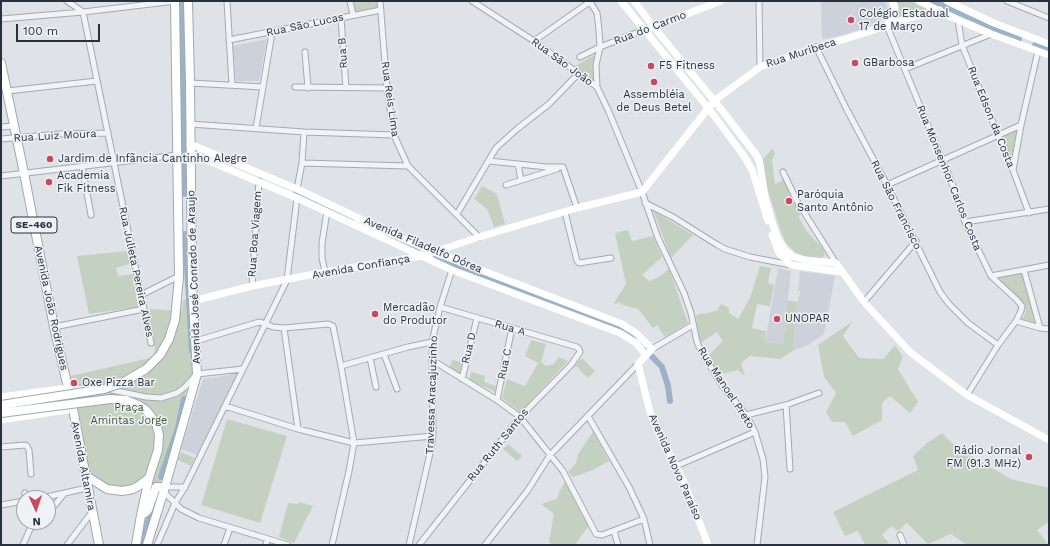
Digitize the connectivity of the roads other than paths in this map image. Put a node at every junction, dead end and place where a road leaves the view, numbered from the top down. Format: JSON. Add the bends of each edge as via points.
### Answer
{"nodes":[{"id":1,"x":67,"y":1,"type":"edge"},
{"id":2,"x":175,"y":1,"type":"edge"},
{"id":3,"x":188,"y":1,"type":"edge"},
{"id":4,"x":228,"y":1,"type":"edge"},
{"id":5,"x":350,"y":1,"type":"edge"},
{"id":6,"x":380,"y":1,"type":"edge"},
{"id":7,"x":472,"y":1,"type":"edge"},
{"id":8,"x":591,"y":1,"type":"edge"},
{"id":9,"x":621,"y":1,"type":"edge"},
{"id":10,"x":634,"y":1,"type":"edge"},
{"id":11,"x":721,"y":1,"type":"edge"},
{"id":12,"x":759,"y":1,"type":"edge"},
{"id":13,"x":892,"y":1,"type":"edge"},
{"id":14,"x":919,"y":1,"type":"edge"},
{"id":15,"x":947,"y":1,"type":"edge"},
{"id":16,"x":1007,"y":1,"type":"edge"},
{"id":17,"x":381,"y":10,"type":"junction"},
{"id":18,"x":940,"y":10,"type":"junction"},
{"id":19,"x":83,"y":12,"type":"junction"},
{"id":20,"x":353,"y":15,"type":"junction"},
{"id":21,"x":1,"y":18,"type":"edge"},
{"id":22,"x":341,"y":18,"type":"junction"},
{"id":23,"x":1049,"y":18,"type":"edge"},
{"id":24,"x":958,"y":20,"type":"junction"},
{"id":25,"x":653,"y":26,"type":"junction"},
{"id":26,"x":887,"y":26,"type":"junction"},
{"id":27,"x":644,"y":30,"type":"junction"},
{"id":28,"x":272,"y":33,"type":"junction"},
{"id":29,"x":991,"y":34,"type":"junction"},
{"id":30,"x":1031,"y":37,"type":"junction"},
{"id":31,"x":229,"y":40,"type":"junction"},
{"id":32,"x":534,"y":41,"type":"junction"},
{"id":33,"x":1049,"y":44,"type":"edge"},
{"id":34,"x":962,"y":45,"type":"junction"},
{"id":35,"x":600,"y":47,"type":"junction"},
{"id":36,"x":816,"y":47,"type":"junction"},
{"id":37,"x":1026,"y":47,"type":"junction"},
{"id":38,"x":188,"y":48,"type":"junction"},
{"id":39,"x":1038,"y":51,"type":"junction"},
{"id":40,"x":305,"y":52,"type":"dead end"},
{"id":41,"x":1049,"y":55,"type":"edge"},
{"id":42,"x":177,"y":57,"type":"junction"},
{"id":43,"x":580,"y":58,"type":"dead end"},
{"id":44,"x":1,"y":63,"type":"edge"},
{"id":45,"x":760,"y":67,"type":"junction"},
{"id":46,"x":905,"y":69,"type":"junction"},
{"id":47,"x":578,"y":74,"type":"junction"},
{"id":48,"x":97,"y":81,"type":"junction"},
{"id":49,"x":190,"y":83,"type":"junction"},
{"id":50,"x":232,"y":85,"type":"junction"},
{"id":51,"x":263,"y":87,"type":"junction"},
{"id":52,"x":295,"y":87,"type":"dead end"},
{"id":53,"x":597,"y":87,"type":"junction"},
{"id":54,"x":308,"y":88,"type":"junction"},
{"id":55,"x":346,"y":88,"type":"junction"},
{"id":56,"x":387,"y":88,"type":"junction"},
{"id":57,"x":7,"y":90,"type":"junction"},
{"id":58,"x":714,"y":101,"type":"junction"},
{"id":59,"x":708,"y":109,"type":"junction"},
{"id":60,"x":190,"y":124,"type":"junction"},
{"id":61,"x":1021,"y":125,"type":"junction"},
{"id":62,"x":14,"y":126,"type":"junction"},
{"id":63,"x":1,"y":127,"type":"edge"},
{"id":64,"x":256,"y":128,"type":"junction"},
{"id":65,"x":304,"y":132,"type":"junction"},
{"id":66,"x":108,"y":133,"type":"junction"},
{"id":67,"x":394,"y":135,"type":"junction"},
{"id":68,"x":998,"y":135,"type":"junction"},
{"id":69,"x":17,"y":138,"type":"junction"},
{"id":70,"x":1,"y":139,"type":"edge"},
{"id":71,"x":190,"y":149,"type":"junction"},
{"id":72,"x":178,"y":156,"type":"junction"},
{"id":73,"x":942,"y":160,"type":"junction"},
{"id":74,"x":489,"y":161,"type":"junction"},
{"id":75,"x":114,"y":162,"type":"junction"},
{"id":76,"x":302,"y":163,"type":"junction"},
{"id":77,"x":518,"y":164,"type":"junction"},
{"id":78,"x":82,"y":166,"type":"junction"},
{"id":79,"x":408,"y":166,"type":"junction"},
{"id":80,"x":563,"y":167,"type":"junction"},
{"id":81,"x":1013,"y":170,"type":"junction"},
{"id":82,"x":783,"y":172,"type":"dead end"},
{"id":83,"x":24,"y":173,"type":"junction"},
{"id":84,"x":1,"y":176,"type":"edge"},
{"id":85,"x":520,"y":180,"type":"junction"},
{"id":86,"x":259,"y":181,"type":"junction"},
{"id":87,"x":506,"y":185,"type":"dead end"},
{"id":88,"x":887,"y":185,"type":"junction"},
{"id":89,"x":297,"y":189,"type":"junction"},
{"id":90,"x":642,"y":192,"type":"junction"},
{"id":91,"x":298,"y":198,"type":"junction"},
{"id":92,"x":178,"y":201,"type":"junction"},
{"id":93,"x":645,"y":203,"type":"junction"},
{"id":94,"x":577,"y":208,"type":"junction"},
{"id":95,"x":1049,"y":209,"type":"edge"},
{"id":96,"x":327,"y":211,"type":"junction"},
{"id":97,"x":565,"y":212,"type":"junction"},
{"id":98,"x":1029,"y":213,"type":"junction"},
{"id":99,"x":457,"y":214,"type":"junction"},
{"id":100,"x":91,"y":215,"type":"dead end"},
{"id":101,"x":966,"y":222,"type":"junction"},
{"id":102,"x":191,"y":231,"type":"junction"},
{"id":103,"x":479,"y":237,"type":"junction"},
{"id":104,"x":916,"y":241,"type":"junction"},
{"id":105,"x":434,"y":252,"type":"junction"},
{"id":106,"x":423,"y":256,"type":"junction"},
{"id":107,"x":611,"y":258,"type":"dead end"},
{"id":108,"x":836,"y":263,"type":"junction"},
{"id":109,"x":791,"y":265,"type":"junction"},
{"id":110,"x":1049,"y":265,"type":"edge"},
{"id":111,"x":452,"y":270,"type":"junction"},
{"id":112,"x":1024,"y":270,"type":"junction"},
{"id":113,"x":325,"y":272,"type":"junction"},
{"id":114,"x":842,"y":272,"type":"junction"},
{"id":115,"x":179,"y":276,"type":"junction"},
{"id":116,"x":991,"y":276,"type":"junction"},
{"id":117,"x":287,"y":280,"type":"junction"},
{"id":118,"x":252,"y":286,"type":"junction"},
{"id":119,"x":141,"y":295,"type":"junction"},
{"id":120,"x":193,"y":301,"type":"junction"},
{"id":121,"x":864,"y":302,"type":"junction"},
{"id":122,"x":440,"y":307,"type":"junction"},
{"id":123,"x":144,"y":309,"type":"junction"},
{"id":124,"x":477,"y":318,"type":"junction"},
{"id":125,"x":1016,"y":321,"type":"junction"},
{"id":126,"x":266,"y":325,"type":"junction"},
{"id":127,"x":693,"y":325,"type":"junction"},
{"id":128,"x":54,"y":327,"type":"junction"},
{"id":129,"x":284,"y":328,"type":"junction"},
{"id":130,"x":512,"y":328,"type":"junction"},
{"id":131,"x":1040,"y":328,"type":"junction"},
{"id":132,"x":1049,"y":329,"type":"edge"},
{"id":133,"x":196,"y":341,"type":"junction"},
{"id":134,"x":432,"y":342,"type":"junction"},
{"id":135,"x":151,"y":343,"type":"dead end"},
{"id":136,"x":998,"y":345,"type":"junction"},
{"id":137,"x":579,"y":349,"type":"joint"},
{"id":138,"x":649,"y":352,"type":"junction"},
{"id":139,"x":384,"y":354,"type":"junction"},
{"id":140,"x":370,"y":358,"type":"junction"},
{"id":141,"x":432,"y":360,"type":"junction"},
{"id":142,"x":638,"y":364,"type":"junction"},
{"id":143,"x":341,"y":366,"type":"junction"},
{"id":144,"x":243,"y":369,"type":"junction"},
{"id":145,"x":197,"y":374,"type":"junction"},
{"id":146,"x":462,"y":379,"type":"junction"},
{"id":147,"x":376,"y":387,"type":"dead end"},
{"id":148,"x":68,"y":388,"type":"junction"},
{"id":149,"x":397,"y":389,"type":"dead end"},
{"id":150,"x":819,"y":393,"type":"dead end"},
{"id":151,"x":967,"y":395,"type":"junction"},
{"id":152,"x":1,"y":397,"type":"edge"},
{"id":153,"x":497,"y":400,"type":"junction"},
{"id":154,"x":1,"y":404,"type":"edge"},
{"id":155,"x":786,"y":405,"type":"junction"},
{"id":156,"x":225,"y":406,"type":"junction"},
{"id":157,"x":73,"y":409,"type":"junction"},
{"id":158,"x":1,"y":413,"type":"edge"},
{"id":159,"x":746,"y":415,"type":"junction"},
{"id":160,"x":588,"y":416,"type":"junction"},
{"id":161,"x":520,"y":417,"type":"junction"},
{"id":162,"x":1,"y":420,"type":"edge"},
{"id":163,"x":298,"y":429,"type":"junction"},
{"id":164,"x":755,"y":432,"type":"junction"},
{"id":165,"x":433,"y":436,"type":"junction"},
{"id":166,"x":1049,"y":440,"type":"edge"},
{"id":167,"x":354,"y":443,"type":"junction"},
{"id":168,"x":1,"y":447,"type":"edge"},
{"id":169,"x":550,"y":455,"type":"junction"},
{"id":170,"x":676,"y":466,"type":"junction"},
{"id":171,"x":790,"y":469,"type":"dead end"},
{"id":172,"x":31,"y":474,"type":"dead end"},
{"id":173,"x":85,"y":475,"type":"junction"},
{"id":174,"x":149,"y":478,"type":"junction"},
{"id":175,"x":185,"y":486,"type":"junction"},
{"id":176,"x":87,"y":488,"type":"junction"},
{"id":177,"x":165,"y":489,"type":"junction"},
{"id":178,"x":64,"y":494,"type":"junction"},
{"id":179,"x":56,"y":495,"type":"edge"},
{"id":180,"x":16,"y":502,"type":"edge"},
{"id":181,"x":175,"y":503,"type":"junction"},
{"id":182,"x":56,"y":504,"type":"edge"},
{"id":183,"x":1,"y":505,"type":"edge"},
{"id":184,"x":92,"y":512,"type":"junction"},
{"id":185,"x":141,"y":515,"type":"junction"},
{"id":186,"x":644,"y":519,"type":"junction"},
{"id":187,"x":230,"y":528,"type":"junction"},
{"id":188,"x":30,"y":530,"type":"edge"},
{"id":189,"x":614,"y":531,"type":"junction"},
{"id":190,"x":900,"y":535,"type":"dead end"},
{"id":191,"x":267,"y":539,"type":"junction"},
{"id":192,"x":157,"y":544,"type":"edge"},
{"id":193,"x":23,"y":545,"type":"edge"},
{"id":194,"x":66,"y":545,"type":"edge"},
{"id":195,"x":99,"y":545,"type":"edge"},
{"id":196,"x":136,"y":545,"type":"edge"},
{"id":197,"x":147,"y":545,"type":"edge"},
{"id":198,"x":164,"y":545,"type":"edge"},
{"id":199,"x":224,"y":545,"type":"edge"},
{"id":200,"x":266,"y":545,"type":"edge"},
{"id":201,"x":288,"y":545,"type":"edge"},
{"id":202,"x":332,"y":545,"type":"edge"},
{"id":203,"x":409,"y":545,"type":"edge"},
{"id":204,"x":419,"y":545,"type":"edge"},
{"id":205,"x":485,"y":545,"type":"edge"},
{"id":206,"x":618,"y":545,"type":"edge"},
{"id":207,"x":650,"y":545,"type":"edge"},
{"id":208,"x":708,"y":545,"type":"edge"},
{"id":209,"x":757,"y":545,"type":"edge"},
{"id":210,"x":904,"y":545,"type":"edge"}],
"edges":[{"from":1,"to":19,"type":"street"},
{"from":2,"to":19,"type":"street"},
{"from":2,"to":42,"type":"main road","name":"Avenida José Conrado de Araujo"},
{"from":3,"to":38,"type":"main road","name":"Avenida José Conrado de Araujo"},
{"from":4,"to":31,"type":"street"},
{"from":5,"to":20,"type":"street"},
{"from":6,"to":17,"type":"street","name":"Rua Reis Lima"},
{"from":7,"to":32,"type":"street","name":"Rua São João"},
{"from":8,"to":32,"type":"street"},
{"from":8,"to":35,"type":"street","via":[[597,16]]},
{"from":9,"to":27,"type":"street"},
{"from":10,"to":25,"type":"street"},
{"from":11,"to":25,"type":"street","name":"Rua do Carmo"},
{"from":12,"to":45,"type":"street"},
{"from":13,"to":26,"type":"street","via":[[895,12]]},
{"from":14,"to":18,"type":"street"},
{"from":15,"to":30,"type":"street"},
{"from":16,"to":23,"type":"street"},
{"from":17,"to":20,"type":"street","name":"Rua São Lucas"},
{"from":17,"to":56,"type":"street","name":"Rua Reis Lima"},
{"from":18,"to":24,"type":"street"},
{"from":18,"to":26,"type":"street","name":"Rua Muribeca"},
{"from":19,"to":21,"type":"street"},
{"from":19,"to":48,"type":"street","name":"Rua Julieta Pereira Alves"},
{"from":20,"to":22,"type":"street","name":"Rua São Lucas"},
{"from":22,"to":28,"type":"street","name":"Rua São Lucas"},
{"from":22,"to":55,"type":"street","name":"Rua B"},
{"from":24,"to":29,"type":"street"},
{"from":24,"to":34,"type":"street","name":"Rua Edson da Costa"},
{"from":25,"to":27,"type":"street","name":"Rua do Carmo"},
{"from":25,"to":58,"type":"street"},
{"from":26,"to":36,"type":"street","name":"Rua Muribeca"},
{"from":26,"to":46,"type":"street","name":"Rua Monsenhor Carlos Costa"},
{"from":27,"to":35,"type":"street","name":"Rua do Carmo"},
{"from":27,"to":59,"type":"street"},
{"from":28,"to":31,"type":"street","name":"Rua São Lucas"},
{"from":28,"to":51,"type":"street"},
{"from":29,"to":34,"type":"street"},
{"from":29,"to":37,"type":"street"},
{"from":30,"to":33,"type":"street"},
{"from":30,"to":37,"type":"street"},
{"from":31,"to":50,"type":"street"},
{"from":32,"to":47,"type":"street","name":"Rua São João"},
{"from":34,"to":46,"type":"street"},
{"from":34,"to":68,"type":"street","name":"Rua Edson da Costa"},
{"from":35,"to":43,"type":"street","name":"Rua do Carmo"},
{"from":35,"to":53,"type":"street","via":[[596,65]]},
{"from":36,"to":45,"type":"street","name":"Rua Muribeca"},
{"from":36,"to":88,"type":"street","name":"Rua São Francisco","via":[[846,110]]},
{"from":37,"to":39,"type":"street"},
{"from":38,"to":42,"type":"main road"},
{"from":38,"to":49,"type":"main road","name":"Avenida José Conrado de Araujo"},
{"from":39,"to":41,"type":"street"},
{"from":39,"to":61,"type":"street"},
{"from":40,"to":54,"type":"street"},
{"from":42,"to":72,"type":"main road","name":"Avenida José Conrado de Araujo"},
{"from":44,"to":57,"type":"main road","name":"Avenida João Rodrigues","number":"SE-460"},
{"from":45,"to":58,"type":"street","name":"Rua Muribeca"},
{"from":46,"to":73,"type":"street","name":"Rua Monsenhor Carlos Costa"},
{"from":47,"to":53,"type":"street","name":"Rua São João"},
{"from":47,"to":74,"type":"street","via":[[542,110],[496,148]]},
{"from":48,"to":57,"type":"street"},
{"from":48,"to":66,"type":"street","name":"Rua Julieta Pereira Alves"},
{"from":49,"to":50,"type":"street"},
{"from":49,"to":60,"type":"main road","name":"Avenida José Conrado de Araujo"},
{"from":50,"to":51,"type":"street"},
{"from":51,"to":64,"type":"street"},
{"from":52,"to":54,"type":"street"},
{"from":53,"to":90,"type":"street","name":"Rua São João"},
{"from":54,"to":55,"type":"street"},
{"from":55,"to":56,"type":"street"},
{"from":56,"to":67,"type":"street","name":"Rua Reis Lima"},
{"from":57,"to":62,"type":"main road","name":"Avenida João Rodrigues","number":"SE-460"},
{"from":58,"to":59,"type":"street","name":"Rua Muribeca"},
{"from":58,"to":108,"type":"street","via":[[758,160],[771,218],[778,239],[785,250],[801,259]]},
{"from":59,"to":90,"type":"street","name":"Rua Muribeca"},
{"from":59,"to":109,"type":"street","via":[[748,163],[777,248]]},
{"from":60,"to":64,"type":"street"},
{"from":60,"to":71,"type":"main road","name":"Avenida José Conrado de Araujo"},
{"from":61,"to":68,"type":"street"},
{"from":61,"to":81,"type":"street"},
{"from":62,"to":63,"type":"street","name":"Rua Luiz Moura"},
{"from":62,"to":69,"type":"main road","name":"Avenida João Rodrigues","number":"SE-460"},
{"from":64,"to":65,"type":"street"},
{"from":65,"to":67,"type":"street"},
{"from":65,"to":76,"type":"street"},
{"from":66,"to":69,"type":"street","name":"Rua Luiz Moura"},
{"from":66,"to":75,"type":"street","name":"Rua Julieta Pereira Alves"},
{"from":67,"to":79,"type":"street","name":"Rua Reis Lima"},
{"from":68,"to":73,"type":"street"},
{"from":68,"to":81,"type":"street","name":"Rua Edson da Costa"},
{"from":69,"to":70,"type":"street","name":"Rua Luiz Moura"},
{"from":69,"to":83,"type":"main road","name":"Avenida João Rodrigues","number":"SE-460"},
{"from":71,"to":86,"type":"street","name":"Avenida Filadelfo Dórea"},
{"from":71,"to":89,"type":"street","name":"Avenida Filadelfo Dórea"},
{"from":71,"to":102,"type":"main road","name":"Avenida José Conrado de Araujo"},
{"from":72,"to":75,"type":"street"},
{"from":72,"to":92,"type":"main road","name":"Avenida José Conrado de Araujo"},
{"from":73,"to":88,"type":"street"},
{"from":73,"to":101,"type":"street","name":"Rua Monsenhor Carlos Costa"},
{"from":74,"to":77,"type":"street"},
{"from":74,"to":99,"type":"street"},
{"from":75,"to":78,"type":"street"},
{"from":75,"to":119,"type":"street","name":"Rua Julieta Pereira Alves"},
{"from":76,"to":79,"type":"street"},
{"from":76,"to":89,"type":"street"},
{"from":77,"to":80,"type":"street"},
{"from":77,"to":85,"type":"street"},
{"from":78,"to":83,"type":"street"},
{"from":78,"to":100,"type":"street"},
{"from":79,"to":99,"type":"street","name":"Rua Reis Lima"},
{"from":80,"to":85,"type":"street"},
{"from":80,"to":94,"type":"street"},
{"from":81,"to":98,"type":"street","name":"Rua Edson da Costa"},
{"from":82,"to":108,"type":"street","via":[[797,201]]},
{"from":83,"to":84,"type":"street"},
{"from":83,"to":128,"type":"main road","name":"Avenida João Rodrigues","number":"SE-460"},
{"from":85,"to":87,"type":"street"},
{"from":86,"to":91,"type":"street","name":"Avenida Filadelfo Dórea"},
{"from":86,"to":118,"type":"street","name":"Rua Boa Viagem"},
{"from":88,"to":104,"type":"street","name":"Rua São Francisco"},
{"from":89,"to":105,"type":"street","name":"Avenida Filadelfo Dórea"},
{"from":90,"to":93,"type":"street","name":"Rua Manoel Preto"},
{"from":90,"to":94,"type":"street","name":"Avenida Confiança"},
{"from":91,"to":96,"type":"street","name":"Avenida Filadelfo Dórea"},
{"from":91,"to":117,"type":"street"},
{"from":92,"to":102,"type":"main road"},
{"from":92,"to":115,"type":"main road","name":"Avenida José Conrado de Araujo"},
{"from":93,"to":109,"type":"street","via":[[725,249]]},
{"from":93,"to":127,"type":"street","name":"Rua Manoel Preto","via":[[684,293]]},
{"from":94,"to":97,"type":"street","name":"Avenida Confiança"},
{"from":95,"to":98,"type":"street"},
{"from":96,"to":106,"type":"street","name":"Avenida Filadelfo Dórea"},
{"from":96,"to":113,"type":"street","via":[[322,243]]},
{"from":97,"to":103,"type":"street","name":"Avenida Confiança"},
{"from":97,"to":107,"type":"street","via":[[577,261],[579,263]]},
{"from":98,"to":101,"type":"street"},
{"from":99,"to":103,"type":"street","name":"Rua Reis Lima"},
{"from":101,"to":116,"type":"street","name":"Rua Monsenhor Carlos Costa"},
{"from":102,"to":120,"type":"main road","name":"Avenida José Conrado de Araujo"},
{"from":103,"to":105,"type":"street","name":"Avenida Confiança"},
{"from":104,"to":121,"type":"street"},
{"from":104,"to":136,"type":"street","name":"Rua São Francisco","via":[[935,283],[949,304],[968,323]]},
{"from":105,"to":106,"type":"street","name":"Avenida Confiança"},
{"from":105,"to":138,"type":"street","name":"Avenida Filadelfo Dórea","via":[[622,324],[636,333]]},
{"from":106,"to":111,"type":"street","name":"Avenida Filadelfo Dórea"},
{"from":106,"to":113,"type":"street","name":"Avenida Confiança"},
{"from":108,"to":114,"type":"street"},
{"from":109,"to":114,"type":"street"},
{"from":110,"to":112,"type":"street"},
{"from":111,"to":122,"type":"street","name":"Travessa Aracajuzinho"},
{"from":111,"to":138,"type":"street","name":"Avenida Filadelfo Dórea","via":[[620,332]]},
{"from":112,"to":116,"type":"street"},
{"from":112,"to":131,"type":"street"},
{"from":113,"to":117,"type":"street","name":"Avenida Confiança"},
{"from":114,"to":121,"type":"street"},
{"from":115,"to":119,"type":"street"},
{"from":115,"to":154,"type":"main road","name":"Avenida José Conrado de Araujo","bridge":true,"via":[[175,320],[164,348],[146,369],[132,378],[104,389]]},
{"from":116,"to":125,"type":"street","name":"Rua Monsenhor Carlos Costa","via":[[1020,303],[1022,310]]},
{"from":117,"to":118,"type":"street","name":"Avenida Confiança"},
{"from":117,"to":126,"type":"street"},
{"from":118,"to":120,"type":"street","name":"Avenida Confiança"},
{"from":119,"to":123,"type":"street","name":"Rua Julieta Pereira Alves"},
{"from":120,"to":133,"type":"main road","name":"Avenida José Conrado de Araujo"},
{"from":121,"to":151,"type":"street","via":[[910,352]]},
{"from":122,"to":124,"type":"street","name":"Rua A"},
{"from":122,"to":134,"type":"street","name":"Travessa Aracajuzinho"},
{"from":123,"to":128,"type":"street"},
{"from":123,"to":135,"type":"street","name":"Rua Julieta Pereira Alves"},
{"from":124,"to":130,"type":"street","name":"Rua A"},
{"from":124,"to":146,"type":"street","name":"Rua D"},
{"from":125,"to":131,"type":"street"},
{"from":125,"to":136,"type":"street"},
{"from":126,"to":129,"type":"street"},
{"from":126,"to":133,"type":"street","via":[[260,322]]},
{"from":126,"to":144,"type":"street"},
{"from":127,"to":138,"type":"street"},
{"from":127,"to":159,"type":"street","name":"Rua Manoel Preto","via":[[697,342],[707,361],[721,384]]},
{"from":128,"to":148,"type":"main road","name":"Avenida João Rodrigues","number":"SE-460"},
{"from":129,"to":143,"type":"street","via":[[330,324],[334,327]]},
{"from":129,"to":163,"type":"street"},
{"from":130,"to":137,"type":"street","name":"Rua A"},
{"from":130,"to":153,"type":"street","name":"Rua C"},
{"from":131,"to":132,"type":"street"},
{"from":133,"to":145,"type":"main road","name":"Avenida José Conrado de Araujo"},
{"from":134,"to":139,"type":"street"},
{"from":134,"to":141,"type":"street","name":"Travessa Aracajuzinho"},
{"from":136,"to":151,"type":"street"},
{"from":137,"to":161,"type":"street","name":"Rua Ruth Santos","via":[[579,354],[571,365]]},
{"from":138,"to":142,"type":"street"},
{"from":139,"to":140,"type":"street"},
{"from":139,"to":149,"type":"street"},
{"from":140,"to":143,"type":"street"},
{"from":140,"to":147,"type":"street"},
{"from":141,"to":146,"type":"street"},
{"from":141,"to":165,"type":"street","name":"Travessa Aracajuzinho"},
{"from":142,"to":160,"type":"street"},
{"from":142,"to":170,"type":"street","name":"Avenida Novo Paraíso","via":[[650,412]]},
{"from":143,"to":167,"type":"street"},
{"from":144,"to":145,"type":"street"},
{"from":144,"to":156,"type":"street"},
{"from":145,"to":148,"type":"street","via":[[177,393],[161,398],[90,387]]},
{"from":145,"to":177,"type":"main road","name":"Avenida José Conrado de Araujo"},
{"from":146,"to":153,"type":"street"},
{"from":148,"to":152,"type":"street"},
{"from":148,"to":157,"type":"main road","name":"Avenida Altamira","number":"SE-460"},
{"from":150,"to":155,"type":"street"},
{"from":151,"to":166,"type":"street"},
{"from":153,"to":161,"type":"street"},
{"from":155,"to":159,"type":"street"},
{"from":155,"to":171,"type":"street"},
{"from":156,"to":163,"type":"street"},
{"from":156,"to":175,"type":"street"},
{"from":157,"to":162,"type":"street"},
{"from":157,"to":173,"type":"main road","name":"Avenida Altamira","number":"SE-460"},
{"from":158,"to":174,"type":"main road","bridge":true,"via":[[110,399],[132,402],[146,410],[154,419],[159,435],[158,450]]},
{"from":159,"to":164,"type":"street","name":"Rua Manoel Preto"},
{"from":160,"to":169,"type":"street"},
{"from":160,"to":186,"type":"street","via":[[624,477]]},
{"from":161,"to":169,"type":"street"},
{"from":161,"to":204,"type":"street","name":"Rua Ruth Santos"},
{"from":163,"to":167,"type":"street"},
{"from":164,"to":170,"type":"street"},
{"from":164,"to":209,"type":"street","name":"Rua Manoel Preto","via":[[765,477]]},
{"from":165,"to":167,"type":"street"},
{"from":165,"to":203,"type":"street","name":"Travessa Aracajuzinho"},
{"from":167,"to":202,"type":"street"},
{"from":168,"to":172,"type":"street","via":[[27,446]]},
{"from":169,"to":189,"type":"street","via":[[566,477],[594,532],[599,535]]},
{"from":169,"to":205,"type":"street","via":[[528,490]]},
{"from":170,"to":208,"type":"street","name":"Avenida Novo Paraíso"},
{"from":173,"to":174,"type":"main road","via":[[114,491],[137,487]]},
{"from":173,"to":176,"type":"main road","name":"Avenida Altamira","number":"SE-460"},
{"from":174,"to":185,"type":"main road"},
{"from":175,"to":177,"type":"street"},
{"from":175,"to":181,"type":"street"},
{"from":176,"to":178,"type":"street"},
{"from":176,"to":184,"type":"main road","name":"Avenida Altamira","number":"SE-460"},
{"from":177,"to":181,"type":"street"},
{"from":177,"to":185,"type":"main road","via":[[156,487],[148,510]]},
{"from":177,"to":197,"type":"main road","name":"Avenida José Conrado de Araujo"},
{"from":178,"to":179,"type":"street"},
{"from":178,"to":182,"type":"street"},
{"from":180,"to":183,"type":"street"},
{"from":181,"to":187,"type":"street","via":[[195,516]]},
{"from":181,"to":192,"type":"street"},
{"from":184,"to":194,"type":"street"},
{"from":184,"to":195,"type":"main road","name":"Avenida Altamira","number":"SE-460"},
{"from":185,"to":196,"type":"main road"},
{"from":186,"to":189,"type":"street"},
{"from":186,"to":207,"type":"street"},
{"from":187,"to":191,"type":"street"},
{"from":187,"to":199,"type":"street"},
{"from":188,"to":193,"type":"street"},
{"from":189,"to":206,"type":"street"},
{"from":190,"to":210,"type":"street"},
{"from":191,"to":200,"type":"street"},
{"from":191,"to":201,"type":"street"},
{"from":192,"to":198,"type":"street"}]}
